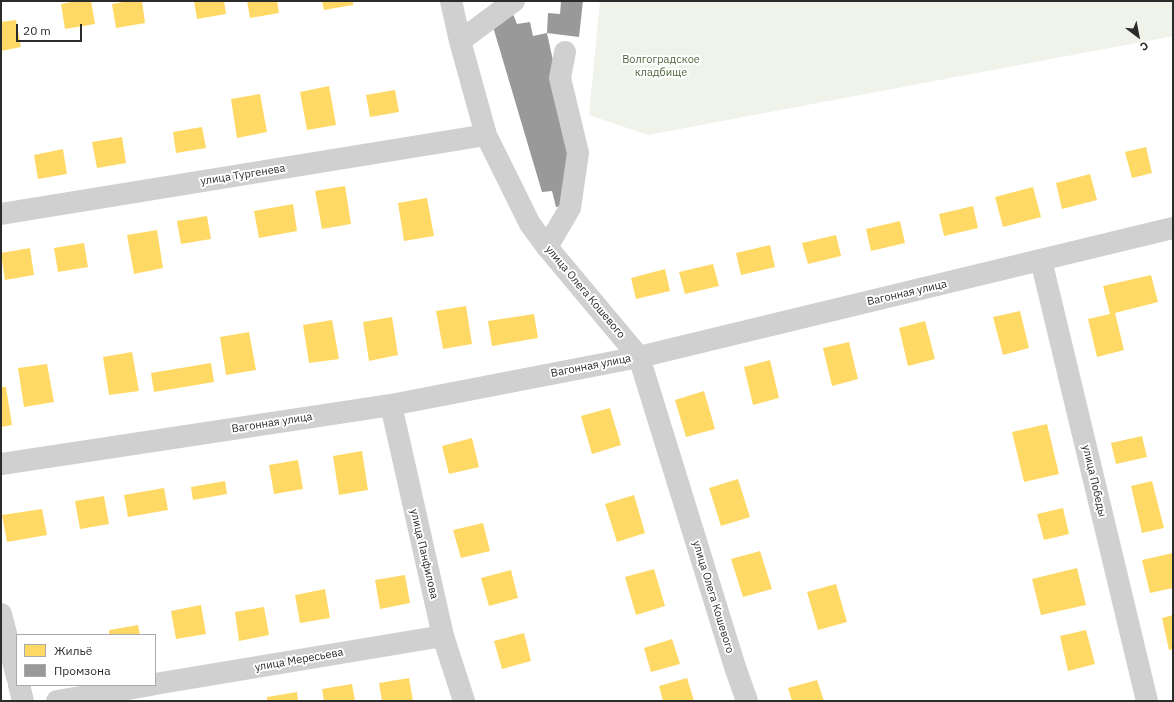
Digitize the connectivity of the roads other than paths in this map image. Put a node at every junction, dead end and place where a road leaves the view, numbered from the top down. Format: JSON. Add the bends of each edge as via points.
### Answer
{"nodes":[{"id":1,"x":451,"y":1,"type":"edge"},
{"id":2,"x":514,"y":1,"type":"edge"},
{"id":3,"x":460,"y":41,"type":"junction"},
{"id":4,"x":565,"y":52,"type":"dead end"},
{"id":5,"x":486,"y":135,"type":"junction"},
{"id":6,"x":1,"y":214,"type":"edge"},
{"id":7,"x":1173,"y":228,"type":"edge"},
{"id":8,"x":547,"y":247,"type":"junction"},
{"id":9,"x":1041,"y":260,"type":"junction"},
{"id":10,"x":639,"y":357,"type":"junction"},
{"id":11,"x":391,"y":406,"type":"junction"},
{"id":12,"x":1,"y":464,"type":"edge"},
{"id":13,"x":1,"y":614,"type":"edge"},
{"id":14,"x":443,"y":636,"type":"junction"},
{"id":15,"x":16,"y":673,"type":"edge"},
{"id":16,"x":156,"y":684,"type":"edge"},
{"id":17,"x":19,"y":686,"type":"edge"},
{"id":18,"x":146,"y":686,"type":"edge"},
{"id":19,"x":23,"y":701,"type":"edge"},
{"id":20,"x":57,"y":701,"type":"edge"},
{"id":21,"x":464,"y":701,"type":"edge"},
{"id":22,"x":747,"y":701,"type":"edge"},
{"id":23,"x":1147,"y":701,"type":"edge"}],
"edges":[{"from":1,"to":3,"type":"street","name":"улица Олега Кошевого"},
{"from":2,"to":3,"type":"street"},
{"from":3,"to":5,"type":"street","name":"улица Олега Кошевого"},
{"from":4,"to":8,"type":"street","via":[[560,78],[578,153],[570,208]]},
{"from":5,"to":6,"type":"street","name":"улица Тургенева"},
{"from":5,"to":8,"type":"street","name":"улица Олега Кошевого","via":[[530,224]]},
{"from":7,"to":9,"type":"street","name":"Вагонная улица"},
{"from":8,"to":10,"type":"street","name":"улица Олега Кошевого"},
{"from":9,"to":10,"type":"street","name":"Вагонная улица"},
{"from":9,"to":23,"type":"street","name":"улица Победы"},
{"from":10,"to":11,"type":"street","name":"Вагонная улица"},
{"from":10,"to":22,"type":"street","name":"улица Олега Кошевого"},
{"from":11,"to":12,"type":"street","name":"Вагонная улица"},
{"from":11,"to":14,"type":"street","name":"улица Панфилова"},
{"from":13,"to":15,"type":"street"},
{"from":14,"to":16,"type":"street","name":"улица Мересьева"},
{"from":14,"to":21,"type":"street","name":"улица Панфилова"},
{"from":17,"to":19,"type":"street"},
{"from":18,"to":20,"type":"street"}]}
